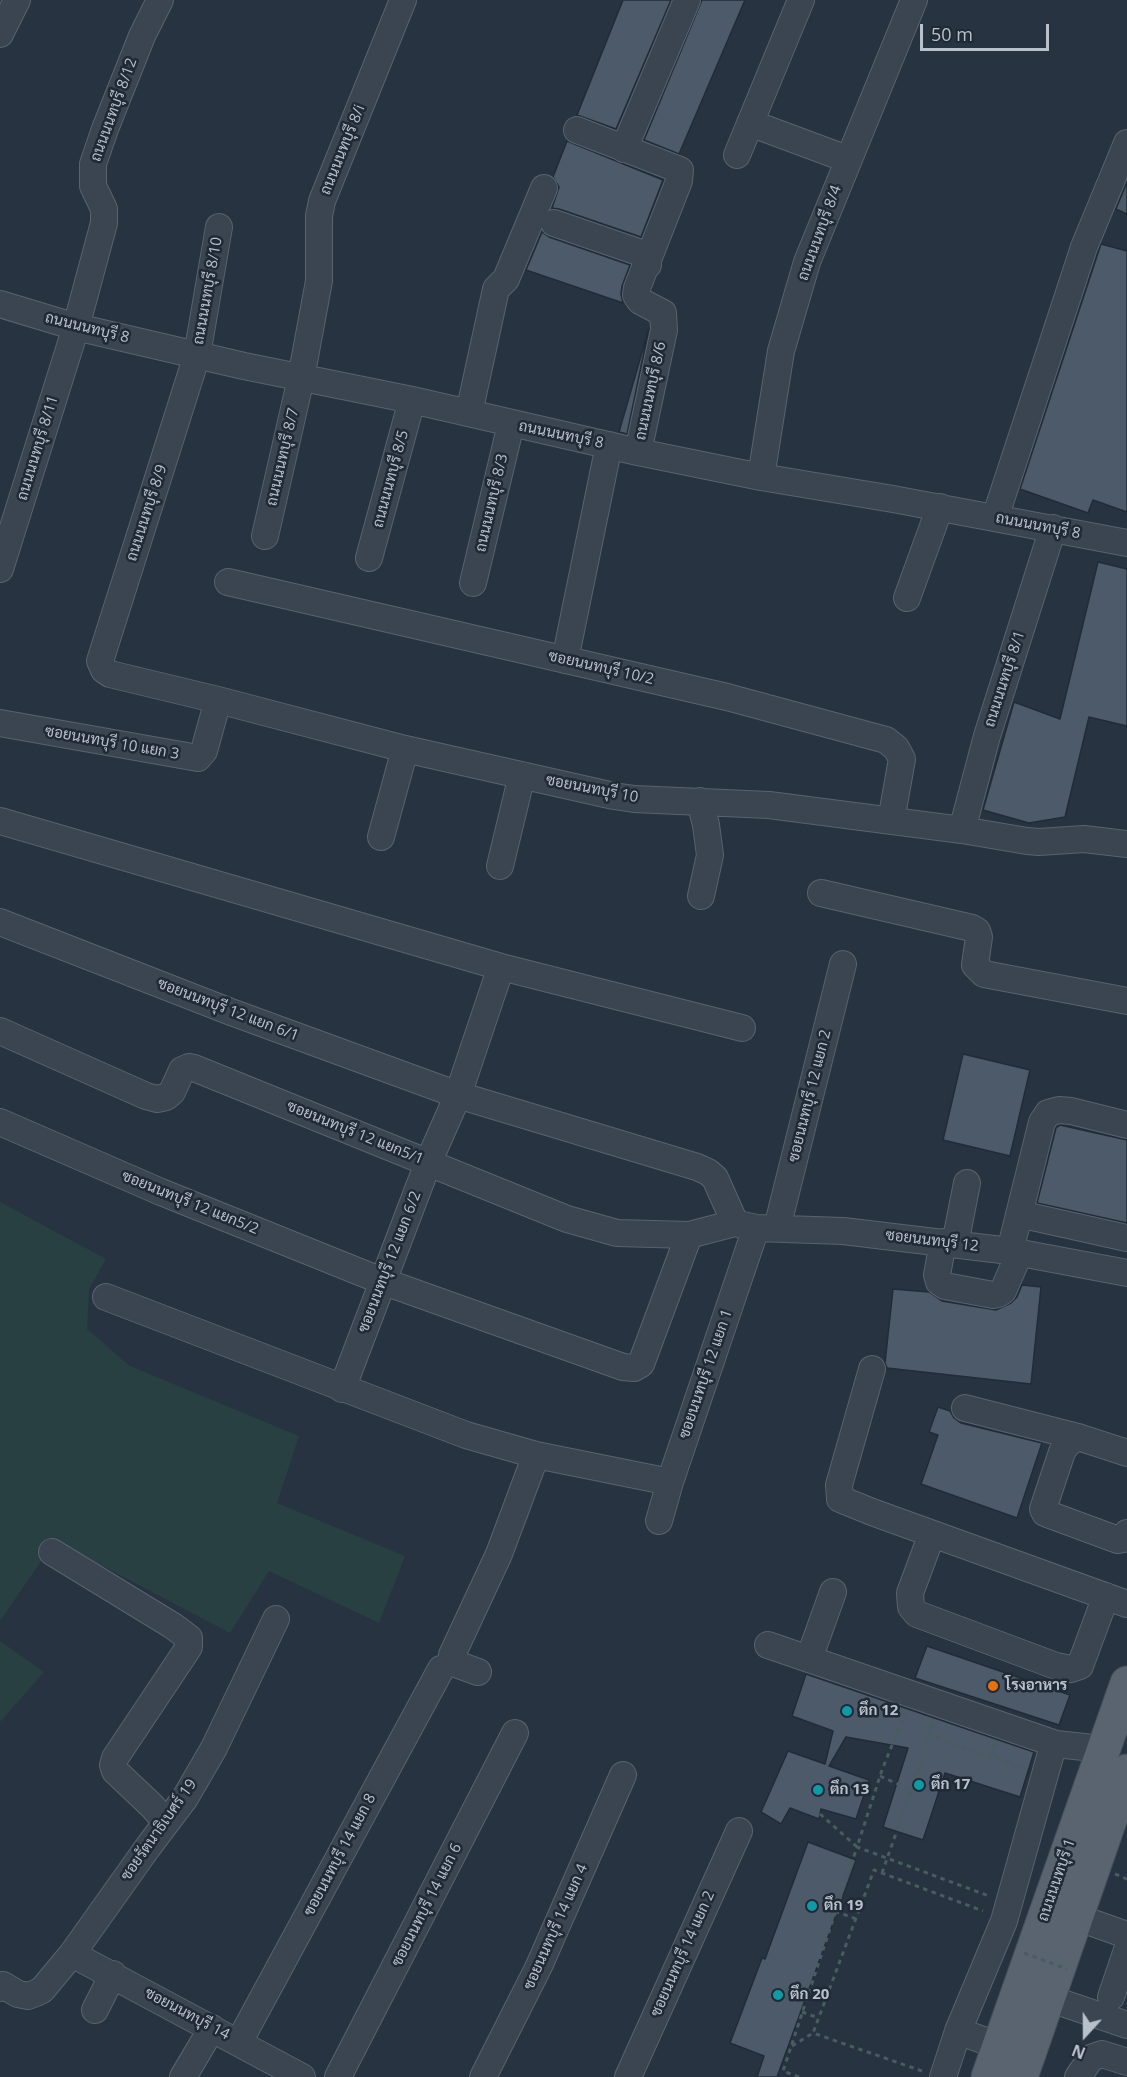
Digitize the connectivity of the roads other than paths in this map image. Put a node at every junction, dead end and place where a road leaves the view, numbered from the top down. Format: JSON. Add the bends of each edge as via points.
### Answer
{"nodes":[{"id":1,"x":17,"y":0,"type":"edge"},
{"id":2,"x":160,"y":0,"type":"edge"},
{"id":3,"x":404,"y":0,"type":"edge"},
{"id":4,"x":687,"y":0,"type":"edge"},
{"id":5,"x":801,"y":0,"type":"edge"},
{"id":6,"x":914,"y":0,"type":"edge"},
{"id":7,"x":0,"y":34,"type":"edge"},
{"id":8,"x":750,"y":123,"type":"junction"},
{"id":9,"x":577,"y":130,"type":"dead end"},
{"id":10,"x":1127,"y":143,"type":"edge"},
{"id":11,"x":624,"y":149,"type":"junction"},
{"id":12,"x":738,"y":154,"type":"dead end"},
{"id":13,"x":848,"y":159,"type":"junction"},
{"id":14,"x":544,"y":188,"type":"dead end"},
{"id":15,"x":554,"y":223,"type":"dead end"},
{"id":16,"x":219,"y":227,"type":"dead end"},
{"id":17,"x":648,"y":264,"type":"junction"},
{"id":18,"x":0,"y":304,"type":"edge"},
{"id":19,"x":76,"y":327,"type":"junction"},
{"id":20,"x":197,"y":355,"type":"junction"},
{"id":21,"x":301,"y":378,"type":"junction"},
{"id":22,"x":412,"y":400,"type":"junction"},
{"id":23,"x":469,"y":413,"type":"junction"},
{"id":24,"x":510,"y":424,"type":"junction"},
{"id":25,"x":609,"y":445,"type":"junction"},
{"id":26,"x":638,"y":452,"type":"junction"},
{"id":27,"x":761,"y":477,"type":"junction"},
{"id":28,"x":940,"y":507,"type":"junction"},
{"id":29,"x":995,"y":518,"type":"junction"},
{"id":30,"x":1053,"y":528,"type":"junction"},
{"id":31,"x":265,"y":536,"type":"dead end"},
{"id":32,"x":1127,"y":543,"type":"edge"},
{"id":33,"x":369,"y":558,"type":"dead end"},
{"id":34,"x":0,"y":569,"type":"edge"},
{"id":35,"x":228,"y":582,"type":"dead end"},
{"id":36,"x":473,"y":583,"type":"dead end"},
{"id":37,"x":907,"y":598,"type":"dead end"},
{"id":38,"x":565,"y":660,"type":"junction"},
{"id":39,"x":104,"y":670,"type":"joint"},
{"id":40,"x":218,"y":699,"type":"junction"},
{"id":41,"x":0,"y":723,"type":"edge"},
{"id":42,"x":405,"y":749,"type":"junction"},
{"id":43,"x":522,"y":776,"type":"junction"},
{"id":44,"x":700,"y":801,"type":"junction"},
{"id":45,"x":0,"y":821,"type":"edge"},
{"id":46,"x":891,"y":821,"type":"junction"},
{"id":47,"x":962,"y":830,"type":"junction"},
{"id":48,"x":381,"y":837,"type":"dead end"},
{"id":49,"x":1127,"y":844,"type":"edge"},
{"id":50,"x":500,"y":866,"type":"dead end"},
{"id":51,"x":822,"y":893,"type":"dead end"},
{"id":52,"x":701,"y":896,"type":"dead end"},
{"id":53,"x":0,"y":922,"type":"edge"},
{"id":54,"x":843,"y":964,"type":"dead end"},
{"id":55,"x":501,"y":967,"type":"junction"},
{"id":56,"x":1127,"y":1001,"type":"edge"},
{"id":57,"x":742,"y":1028,"type":"dead end"},
{"id":58,"x":0,"y":1031,"type":"edge"},
{"id":59,"x":458,"y":1095,"type":"junction"},
{"id":60,"x":0,"y":1122,"type":"edge"},
{"id":61,"x":1127,"y":1125,"type":"edge"},
{"id":62,"x":428,"y":1163,"type":"junction"},
{"id":63,"x":967,"y":1182,"type":"dead end"},
{"id":64,"x":1019,"y":1214,"type":"junction"},
{"id":65,"x":756,"y":1226,"type":"junction"},
{"id":66,"x":689,"y":1235,"type":"junction"},
{"id":67,"x":1127,"y":1238,"type":"edge"},
{"id":68,"x":949,"y":1243,"type":"junction"},
{"id":69,"x":1015,"y":1252,"type":"junction"},
{"id":70,"x":1127,"y":1273,"type":"edge"},
{"id":71,"x":382,"y":1281,"type":"junction"},
{"id":72,"x":106,"y":1297,"type":"dead end"},
{"id":73,"x":872,"y":1369,"type":"dead end"},
{"id":74,"x":342,"y":1389,"type":"junction"},
{"id":75,"x":965,"y":1408,"type":"dead end"},
{"id":76,"x":1078,"y":1437,"type":"junction"},
{"id":77,"x":1127,"y":1453,"type":"edge"},
{"id":78,"x":536,"y":1455,"type":"junction"},
{"id":79,"x":670,"y":1482,"type":"junction"},
{"id":80,"x":659,"y":1521,"type":"dead end"},
{"id":81,"x":1127,"y":1533,"type":"edge"},
{"id":82,"x":932,"y":1534,"type":"junction"},
{"id":83,"x":52,"y":1552,"type":"dead end"},
{"id":84,"x":833,"y":1592,"type":"dead end"},
{"id":85,"x":1116,"y":1600,"type":"edge"},
{"id":86,"x":276,"y":1619,"type":"dead end"},
{"id":87,"x":768,"y":1645,"type":"dead end"},
{"id":88,"x":809,"y":1659,"type":"junction"},
{"id":89,"x":441,"y":1669,"type":"dead end"},
{"id":90,"x":478,"y":1672,"type":"dead end"},
{"id":91,"x":1127,"y":1683,"type":"edge"},
{"id":92,"x":515,"y":1733,"type":"dead end"},
{"id":93,"x":1049,"y":1741,"type":"junction"},
{"id":94,"x":1115,"y":1760,"type":"edge"},
{"id":95,"x":623,"y":1775,"type":"dead end"},
{"id":96,"x":1121,"y":1806,"type":"edge"},
{"id":97,"x":166,"y":1822,"type":"junction"},
{"id":98,"x":739,"y":1830,"type":"dead end"},
{"id":99,"x":1076,"y":1917,"type":"junction"},
{"id":100,"x":1127,"y":1938,"type":"edge"},
{"id":101,"x":1127,"y":1950,"type":"edge"},
{"id":102,"x":72,"y":1953,"type":"junction"},
{"id":103,"x":113,"y":1974,"type":"junction"},
{"id":104,"x":1,"y":1985,"type":"edge"},
{"id":105,"x":1111,"y":1996,"type":"dead end"},
{"id":106,"x":1048,"y":1998,"type":"junction"},
{"id":107,"x":95,"y":2010,"type":"dead end"},
{"id":108,"x":1127,"y":2025,"type":"edge"},
{"id":109,"x":212,"y":2028,"type":"junction"},
{"id":110,"x":958,"y":2031,"type":"junction"},
{"id":111,"x":239,"y":2042,"type":"junction"},
{"id":112,"x":999,"y":2046,"type":"junction"},
{"id":113,"x":1127,"y":2062,"type":"edge"},
{"id":114,"x":935,"y":2075,"type":"edge"},
{"id":115,"x":183,"y":2077,"type":"edge"},
{"id":116,"x":302,"y":2077,"type":"edge"},
{"id":117,"x":338,"y":2077,"type":"edge"},
{"id":118,"x":483,"y":2077,"type":"edge"},
{"id":119,"x":628,"y":2077,"type":"edge"},
{"id":120,"x":988,"y":2077,"type":"edge"},
{"id":121,"x":1021,"y":2077,"type":"edge"},
{"id":122,"x":1078,"y":2077,"type":"edge"}],
"edges":[{"from":1,"to":7,"type":"street"},
{"from":2,"to":19,"type":"street","name":"ถนนนนทบุรี 8/12","via":[[142,36],[93,164],[93,186],[104,209],[104,224]]},
{"from":3,"to":21,"type":"street","name":"ถนนนนทบุรี 8/i","via":[[322,201],[319,281]]},
{"from":4,"to":11,"type":"street"},
{"from":5,"to":8,"type":"street"},
{"from":6,"to":13,"type":"street","name":"ถนนนนทบุรี 8/4"},
{"from":8,"to":12,"type":"street"},
{"from":8,"to":13,"type":"street"},
{"from":9,"to":11,"type":"street"},
{"from":10,"to":29,"type":"street","via":[[1084,247]]},
{"from":11,"to":17,"type":"street","via":[[680,170]]},
{"from":13,"to":27,"type":"street","name":"ถนนนนทบุรี 8/4","via":[[807,262],[781,351]]},
{"from":14,"to":23,"type":"street","via":[[506,279],[496,289]]},
{"from":15,"to":17,"type":"street","via":[[641,253]]},
{"from":16,"to":20,"type":"street","name":"ถนนนนทบุรี 8/10"},
{"from":17,"to":26,"type":"street","name":"ถนนนนทบุรี 8/6","via":[[636,295],[663,314],[664,330]]},
{"from":18,"to":19,"type":"street","name":"ถนนนนทบุรี 8"},
{"from":19,"to":20,"type":"street","name":"ถนนนนทบุรี 8"},
{"from":19,"to":34,"type":"street","name":"ถนนนนทบุรี 8/11"},
{"from":20,"to":21,"type":"street","name":"ถนนนนทบุรี 8"},
{"from":20,"to":39,"type":"street","name":"ถนนนนทบุรี 8/9","via":[[99,661]]},
{"from":21,"to":22,"type":"street","name":"ถนนนนทบุรี 8"},
{"from":21,"to":31,"type":"street","name":"ถนนนนทบุรี 8/7"},
{"from":22,"to":23,"type":"street","name":"ถนนนนทบุรี 8"},
{"from":22,"to":33,"type":"street","name":"ถนนนนทบุรี 8/5"},
{"from":23,"to":24,"type":"street","name":"ถนนนนทบุรี 8"},
{"from":24,"to":25,"type":"street","name":"ถนนนนทบุรี 8"},
{"from":24,"to":36,"type":"street","name":"ถนนนนทบุรี 8/3"},
{"from":25,"to":26,"type":"street","name":"ถนนนนทบุรี 8"},
{"from":25,"to":38,"type":"street"},
{"from":26,"to":27,"type":"street","name":"ถนนนนทบุรี 8"},
{"from":27,"to":28,"type":"street","name":"ถนนนนทบุรี 8"},
{"from":28,"to":29,"type":"street","name":"ถนนนนทบุรี 8"},
{"from":28,"to":37,"type":"street"},
{"from":29,"to":30,"type":"street","name":"ถนนนนทบุรี 8"},
{"from":30,"to":32,"type":"street","name":"ถนนนนทบุรี 8"},
{"from":30,"to":47,"type":"street","name":"ถนนนนทบุรี 8/1","via":[[987,736]]},
{"from":35,"to":38,"type":"street","name":"ซอยนนทบุรี 10/2"},
{"from":38,"to":46,"type":"street","name":"ซอยนนทบุรี 10/2","via":[[727,697],[889,741],[902,759]]},
{"from":39,"to":40,"type":"street","name":"ซอยนนทบุรี 10"},
{"from":40,"to":41,"type":"street","name":"ซอยนนทบุรี 10 แยก 3","via":[[204,751],[198,758]]},
{"from":40,"to":42,"type":"street","name":"ซอยนนทบุรี 10"},
{"from":42,"to":43,"type":"street","name":"ซอยนนทบุรี 10"},
{"from":42,"to":48,"type":"street"},
{"from":43,"to":44,"type":"street","name":"ซอยนนทบุรี 10","via":[[634,799]]},
{"from":43,"to":50,"type":"street"},
{"from":44,"to":46,"type":"street","name":"ซอยนนทบุรี 10","via":[[769,805]]},
{"from":44,"to":52,"type":"street","via":[[710,855]]},
{"from":45,"to":55,"type":"street"},
{"from":46,"to":47,"type":"street","name":"ซอยนนทบุรี 10"},
{"from":47,"to":49,"type":"street","name":"ซอยนนทบุรี 10","via":[[1039,842],[1084,839]]},
{"from":51,"to":56,"type":"street","via":[[972,928],[979,937],[975,965],[984,974]]},
{"from":53,"to":59,"type":"street","name":"ซอยนนทบุรี 12 แยก 6/1"},
{"from":54,"to":65,"type":"street","name":"ซอยนนทบุรี 12 แยก 2"},
{"from":55,"to":57,"type":"street"},
{"from":55,"to":59,"type":"street","name":"ซอยนนทบุรี 12 แยก 6/2"},
{"from":58,"to":62,"type":"street","name":"ซอยนนทบุรี 12 แยก5/1","via":[[158,1099],[172,1092],[182,1070],[194,1068]]},
{"from":59,"to":62,"type":"street","name":"ซอยนนทบุรี 12 แยก 6/2"},
{"from":59,"to":65,"type":"street","name":"ซอยนนทบุรี 12 แยก 6/1","via":[[708,1172]]},
{"from":60,"to":71,"type":"street","name":"ซอยนนทบุรี 12 แยก5/2"},
{"from":61,"to":64,"type":"street","via":[[1071,1111],[1048,1113],[1042,1122]]},
{"from":62,"to":66,"type":"street","name":"ซอยนนทบุรี 12 แยก5/1","via":[[567,1219],[617,1233]]},
{"from":62,"to":71,"type":"street","name":"ซอยนนทบุรี 12 แยก 6/2"},
{"from":63,"to":68,"type":"street"},
{"from":64,"to":67,"type":"street"},
{"from":64,"to":69,"type":"street"},
{"from":65,"to":66,"type":"street","name":"ซอยนนทบุรี 12 แยก5/1"},
{"from":65,"to":68,"type":"street","name":"ซอยนนทบุรี 12"},
{"from":65,"to":79,"type":"street","name":"ซอยนนทบุรี 12 แยก 1"},
{"from":66,"to":71,"type":"street","name":"ซอยนนทบุรี 12 แยก5/2","via":[[641,1364],[634,1368]]},
{"from":68,"to":69,"type":"street","name":"ซอยนนทบุรี 12"},
{"from":68,"to":69,"type":"street","via":[[937,1275],[939,1282],[993,1295],[1003,1291]]},
{"from":69,"to":70,"type":"street","name":"ซอยนนทบุรี 12"},
{"from":71,"to":74,"type":"street","name":"ซอยนนทบุรี 12 แยก 6/2"},
{"from":72,"to":74,"type":"street"},
{"from":73,"to":82,"type":"street","via":[[839,1485],[840,1498]]},
{"from":74,"to":78,"type":"street","via":[[466,1435]]},
{"from":75,"to":76,"type":"street"},
{"from":76,"to":77,"type":"street"},
{"from":76,"to":81,"type":"street","via":[[1066,1444],[1062,1452],[1045,1513],[1118,1540]]},
{"from":78,"to":79,"type":"street"},
{"from":78,"to":90,"type":"street","via":[[499,1554],[452,1655],[453,1663]]},
{"from":79,"to":80,"type":"street","name":"ซอยนนทบุรี 12 แยก 1"},
{"from":82,"to":85,"type":"street"},
{"from":82,"to":85,"type":"street","via":[[910,1593],[911,1607],[917,1614],[1056,1666],[1080,1666]]},
{"from":83,"to":97,"type":"street","via":[[189,1638],[189,1647],[113,1765],[115,1772]]},
{"from":84,"to":88,"type":"street"},
{"from":86,"to":97,"type":"street","name":"ซอยรัตนาธิเบศร์ 19","via":[[214,1748]]},
{"from":87,"to":88,"type":"street"},
{"from":88,"to":93,"type":"street"},
{"from":89,"to":111,"type":"street","name":"ซอยนนทบุรี 14 แยก 8"},
{"from":91,"to":94,"type":"main road","name":"ถนนนนทบุรี 1"},
{"from":92,"to":117,"type":"street","name":"ซอยนนทบุรี 14 แยก 6"},
{"from":93,"to":94,"type":"street"},
{"from":93,"to":110,"type":"street","via":[[1051,1753],[1004,1921]]},
{"from":94,"to":96,"type":"main road","name":"ถนนนนทบุรี 1"},
{"from":94,"to":112,"type":"main road","name":"ถนนนนทบุรี 1"},
{"from":95,"to":118,"type":"street","name":"ซอยนนทบุรี 14 แยก 4","via":[[539,1966]]},
{"from":96,"to":99,"type":"main road","name":"ถนนนนทบุรี 1"},
{"from":97,"to":102,"type":"street","name":"ซอยรัตนาธิเบศร์ 19"},
{"from":98,"to":119,"type":"street","name":"ซอยนนทบุรี 14 แยก 2"},
{"from":99,"to":100,"type":"street"},
{"from":99,"to":106,"type":"main road","name":"ถนนนนทบุรี 1"},
{"from":101,"to":105,"type":"street"},
{"from":102,"to":103,"type":"street","name":"ซอยนนทบุรี 14"},
{"from":102,"to":104,"type":"street","name":"ซอยรัตนาธิเบศร์ 19","via":[[36,1993],[18,1994]]},
{"from":103,"to":107,"type":"street"},
{"from":103,"to":109,"type":"street","name":"ซอยนนทบุรี 14"},
{"from":106,"to":108,"type":"street"},
{"from":106,"to":121,"type":"main road","name":"ถนนนนทบุรี 1"},
{"from":109,"to":111,"type":"street","name":"ซอยนนทบุรี 14"},
{"from":109,"to":115,"type":"street"},
{"from":110,"to":112,"type":"street"},
{"from":110,"to":114,"type":"street"},
{"from":111,"to":116,"type":"street","name":"ซอยนนทบุรี 14"},
{"from":112,"to":120,"type":"main road","name":"ถนนนนทบุรี 1"},
{"from":113,"to":122,"type":"street","via":[[1102,2054],[1091,2058]]}]}
